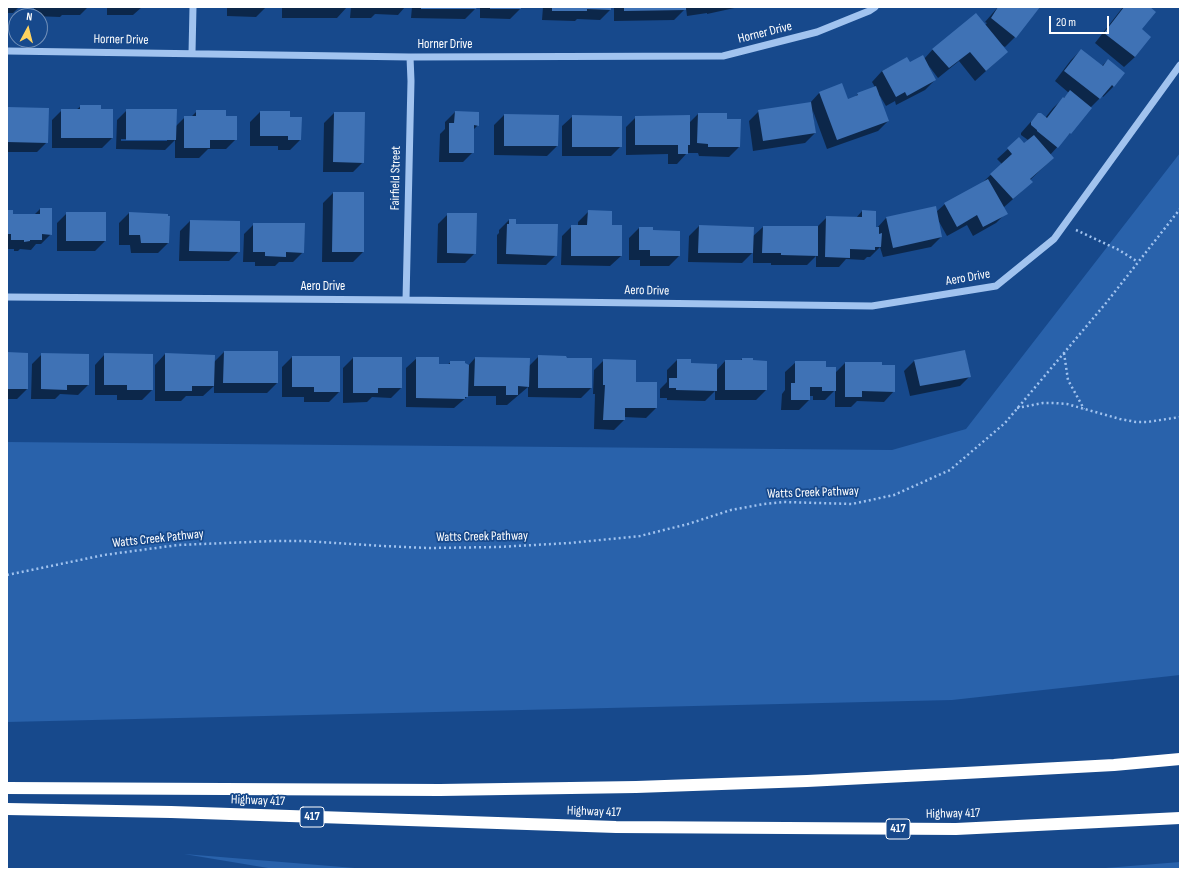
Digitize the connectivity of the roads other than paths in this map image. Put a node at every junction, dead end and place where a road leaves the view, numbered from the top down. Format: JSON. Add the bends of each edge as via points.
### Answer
{"nodes":[{"id":1,"x":193,"y":7,"type":"edge"},
{"id":2,"x":875,"y":7,"type":"edge"},
{"id":3,"x":7,"y":51,"type":"edge"},
{"id":4,"x":192,"y":53,"type":"junction"},
{"id":5,"x":410,"y":57,"type":"junction"},
{"id":6,"x":1180,"y":65,"type":"edge"},
{"id":7,"x":7,"y":297,"type":"edge"},
{"id":8,"x":406,"y":300,"type":"junction"},
{"id":9,"x":1180,"y":759,"type":"edge"},
{"id":10,"x":7,"y":788,"type":"edge"},
{"id":11,"x":7,"y":809,"type":"edge"},
{"id":12,"x":1180,"y":818,"type":"edge"}],
"edges":[{"from":1,"to":4,"type":"street"},
{"from":2,"to":5,"type":"street","name":"Horner Drive","via":[[817,32],[723,56]]},
{"from":3,"to":4,"type":"street","name":"Horner Drive"},
{"from":4,"to":5,"type":"street","name":"Horner Drive"},
{"from":5,"to":8,"type":"street","name":"Fairfield Street"},
{"from":6,"to":8,"type":"street","name":"Aero Drive","via":[[1054,239],[996,286],[872,306]]},
{"from":7,"to":8,"type":"street","name":"Aero Drive"},
{"from":9,"to":10,"type":"highway","via":[[1107,766],[636,788]]},
{"from":11,"to":12,"type":"highway","name":"Highway 417","number":"417","via":[[624,827],[956,829]]}]}
